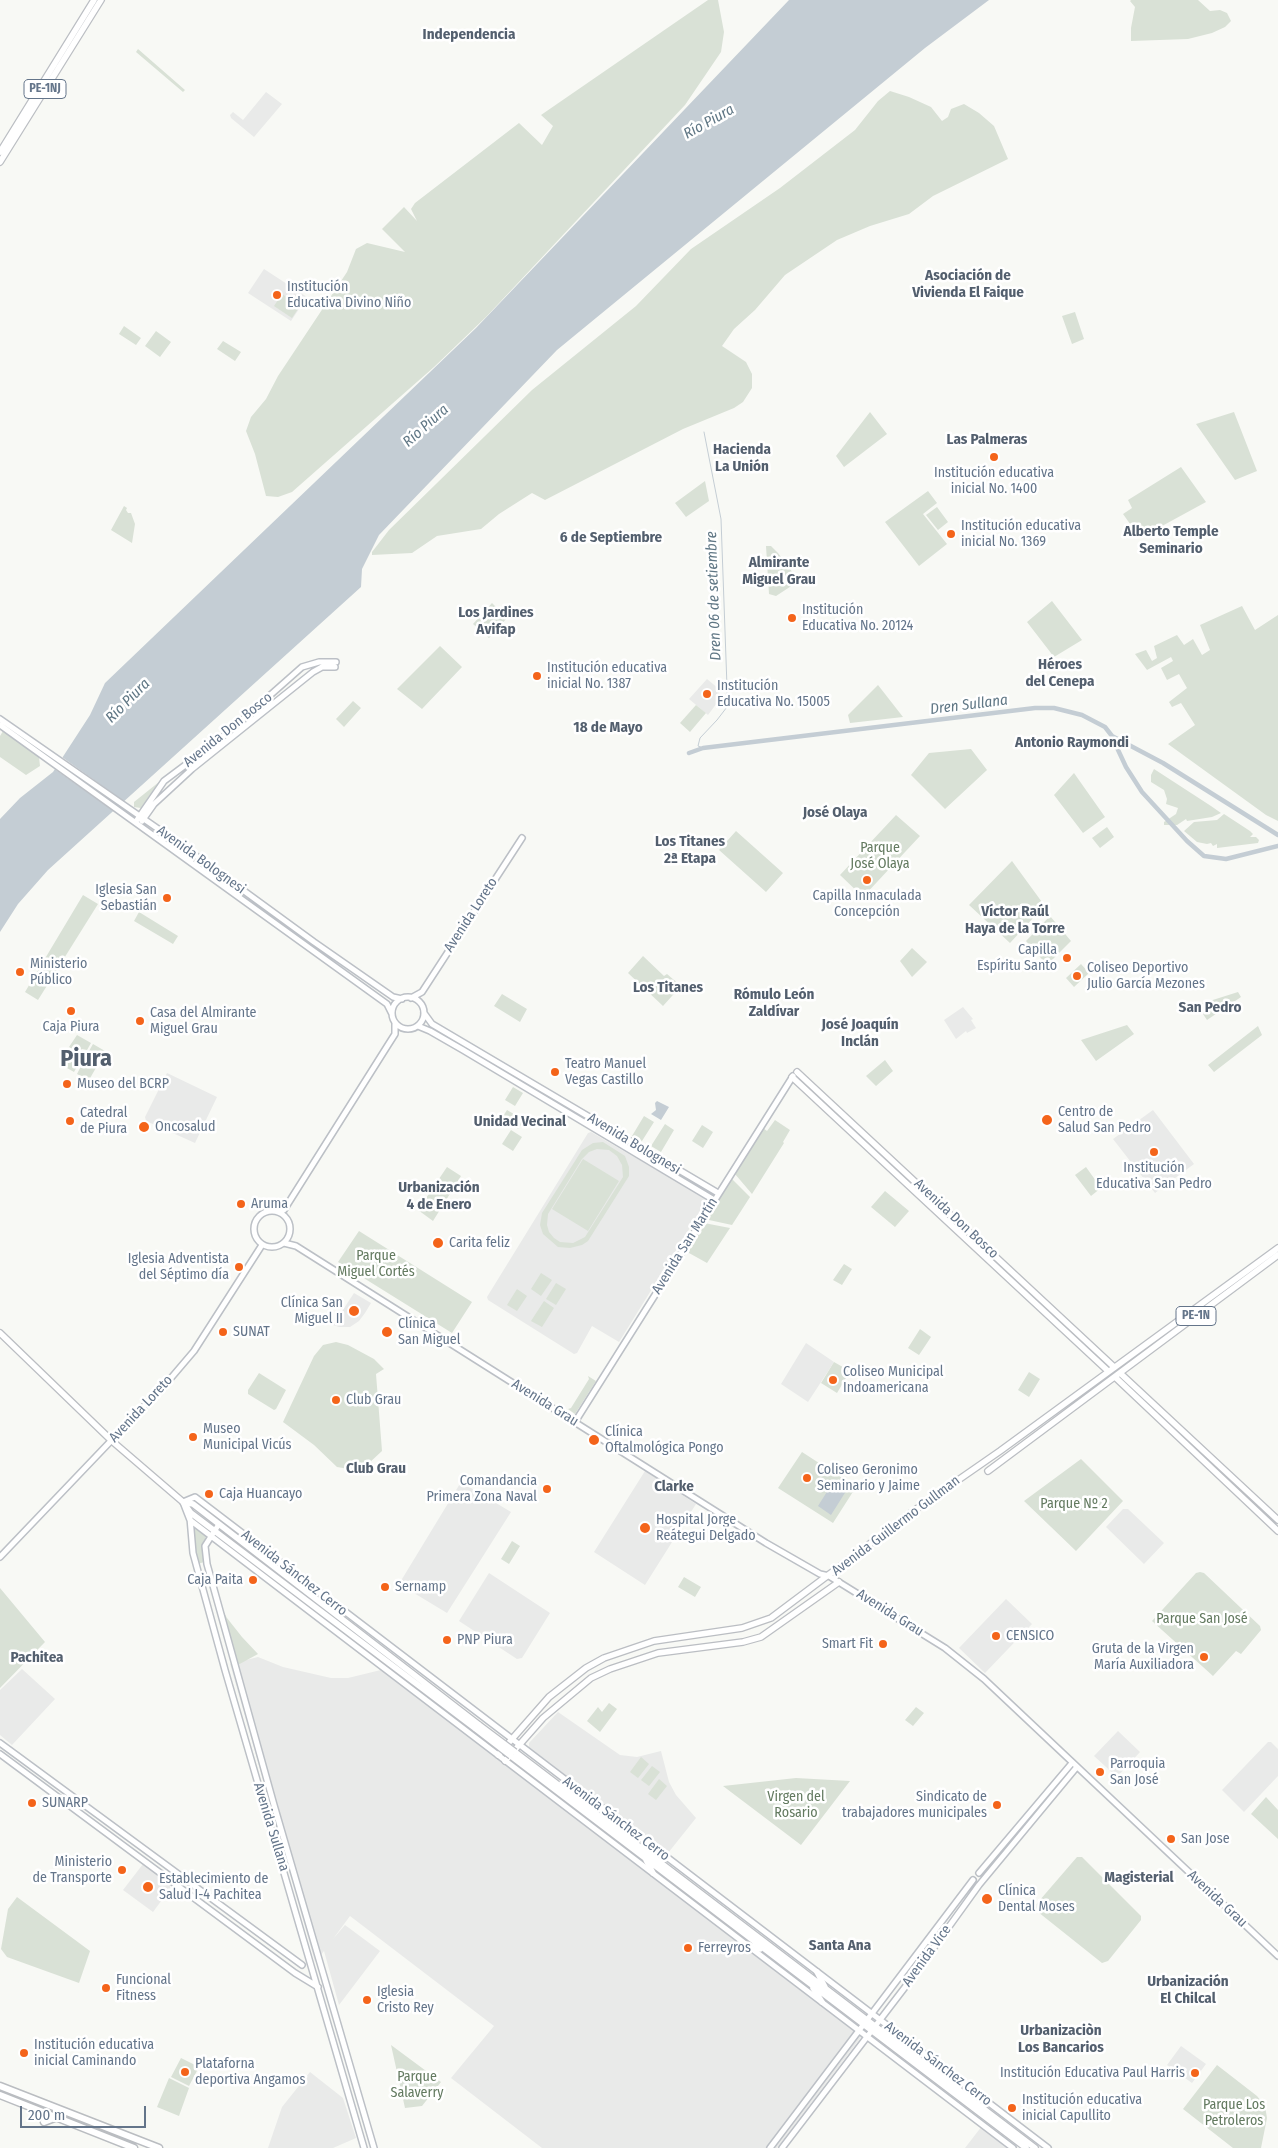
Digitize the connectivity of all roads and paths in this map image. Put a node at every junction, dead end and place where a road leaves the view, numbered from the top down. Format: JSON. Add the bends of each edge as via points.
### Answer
{"nodes":[{"id":1,"x":94,"y":0,"type":"edge"},
{"id":2,"x":101,"y":0,"type":"edge"},
{"id":3,"x":0,"y":152,"type":"edge"},
{"id":4,"x":0,"y":162,"type":"edge"},
{"id":5,"x":1,"y":722,"type":"edge"},
{"id":6,"x":139,"y":821,"type":"junction"},
{"id":7,"x":522,"y":838,"type":"dead end"},
{"id":8,"x":422,"y":992,"type":"junction"},
{"id":9,"x":411,"y":998,"type":"junction"},
{"id":10,"x":402,"y":999,"type":"junction"},
{"id":11,"x":422,"y":1006,"type":"junction"},
{"id":12,"x":424,"y":1013,"type":"junction"},
{"id":13,"x":392,"y":1014,"type":"junction"},
{"id":14,"x":395,"y":1023,"type":"junction"},
{"id":15,"x":418,"y":1026,"type":"junction"},
{"id":16,"x":405,"y":1029,"type":"junction"},
{"id":17,"x":395,"y":1034,"type":"junction"},
{"id":18,"x":798,"y":1072,"type":"joint"},
{"id":19,"x":792,"y":1077,"type":"junction"},
{"id":20,"x":718,"y":1194,"type":"junction"},
{"id":21,"x":714,"y":1200,"type":"junction"},
{"id":22,"x":281,"y":1211,"type":"junction"},
{"id":23,"x":289,"y":1236,"type":"junction"},
{"id":24,"x":284,"y":1243,"type":"junction"},
{"id":25,"x":262,"y":1245,"type":"junction"},
{"id":26,"x":296,"y":1246,"type":"junction"},
{"id":27,"x":1278,"y":1248,"type":"edge"},
{"id":28,"x":1278,"y":1255,"type":"edge"},
{"id":29,"x":0,"y":1333,"type":"edge"},
{"id":30,"x":1111,"y":1369,"type":"junction"},
{"id":31,"x":1117,"y":1375,"type":"junction"},
{"id":32,"x":575,"y":1422,"type":"junction"},
{"id":33,"x":1025,"y":1433,"type":"junction"},
{"id":34,"x":1030,"y":1440,"type":"junction"},
{"id":35,"x":112,"y":1441,"type":"junction"},
{"id":36,"x":988,"y":1471,"type":"dead end"},
{"id":37,"x":1231,"y":1482,"type":"junction"},
{"id":38,"x":183,"y":1502,"type":"junction"},
{"id":39,"x":193,"y":1504,"type":"junction"},
{"id":40,"x":191,"y":1513,"type":"junction"},
{"id":41,"x":190,"y":1520,"type":"junction"},
{"id":42,"x":1278,"y":1520,"type":"edge"},
{"id":43,"x":219,"y":1524,"type":"junction"},
{"id":44,"x":1278,"y":1531,"type":"edge"},
{"id":45,"x":212,"y":1533,"type":"junction"},
{"id":46,"x":0,"y":1557,"type":"edge"},
{"id":47,"x":829,"y":1576,"type":"junction"},
{"id":48,"x":839,"y":1582,"type":"junction"},
{"id":49,"x":290,"y":1592,"type":"junction"},
{"id":50,"x":477,"y":1727,"type":"junction"},
{"id":51,"x":510,"y":1739,"type":"junction"},
{"id":52,"x":0,"y":1742,"type":"edge"},
{"id":53,"x":518,"y":1745,"type":"junction"},
{"id":54,"x":0,"y":1754,"type":"edge"},
{"id":55,"x":498,"y":1754,"type":"junction"},
{"id":56,"x":513,"y":1754,"type":"junction"},
{"id":57,"x":506,"y":1760,"type":"junction"},
{"id":58,"x":1074,"y":1766,"type":"junction"},
{"id":59,"x":645,"y":1858,"type":"junction"},
{"id":60,"x":653,"y":1873,"type":"junction"},
{"id":61,"x":979,"y":1873,"type":"dead end"},
{"id":62,"x":974,"y":1880,"type":"dead end"},
{"id":63,"x":746,"y":1944,"type":"junction"},
{"id":64,"x":1278,"y":1956,"type":"edge"},
{"id":65,"x":777,"y":1959,"type":"junction"},
{"id":66,"x":302,"y":1966,"type":"dead end"},
{"id":67,"x":817,"y":1972,"type":"junction"},
{"id":68,"x":811,"y":1984,"type":"junction"},
{"id":69,"x":318,"y":1988,"type":"junction"},
{"id":70,"x":826,"y":1989,"type":"junction"},
{"id":71,"x":822,"y":2002,"type":"junction"},
{"id":72,"x":872,"y":2014,"type":"junction"},
{"id":73,"x":880,"y":2020,"type":"junction"},
{"id":74,"x":866,"y":2022,"type":"junction"},
{"id":75,"x":874,"y":2028,"type":"junction"},
{"id":76,"x":860,"y":2031,"type":"junction"},
{"id":77,"x":867,"y":2036,"type":"junction"},
{"id":78,"x":902,"y":2047,"type":"junction"},
{"id":79,"x":918,"y":2049,"type":"junction"},
{"id":80,"x":0,"y":2086,"type":"edge"},
{"id":81,"x":358,"y":2091,"type":"junction"},
{"id":82,"x":347,"y":2092,"type":"junction"},
{"id":83,"x":0,"y":2095,"type":"edge"},
{"id":84,"x":57,"y":2117,"type":"junction"},
{"id":85,"x":44,"y":2122,"type":"dead end"},
{"id":86,"x":786,"y":2127,"type":"junction"},
{"id":87,"x":793,"y":2133,"type":"junction"},
{"id":88,"x":134,"y":2148,"type":"edge"},
{"id":89,"x":159,"y":2148,"type":"edge"},
{"id":90,"x":364,"y":2148,"type":"edge"},
{"id":91,"x":374,"y":2148,"type":"edge"},
{"id":92,"x":770,"y":2148,"type":"edge"},
{"id":93,"x":782,"y":2148,"type":"edge"},
{"id":94,"x":1013,"y":2148,"type":"edge"},
{"id":95,"x":1026,"y":2148,"type":"edge"},
{"id":96,"x":1035,"y":2148,"type":"edge"},
{"id":97,"x":1048,"y":2148,"type":"edge"}],
"edges":[{"from":1,"to":3,"type":"main road","number":"PE-1NJ"},
{"from":2,"to":4,"type":"main road","number":"PE-1NJ"},
{"from":5,"to":6,"type":"main road","name":"Avenida Bolognesi"},
{"from":6,"to":6,"type":"main road","name":"Avenida Don Bosco","via":[[164,781],[224,736],[302,667],[319,662],[336,664],[313,672],[192,769]]},
{"from":6,"to":10,"type":"main road","name":"Avenida Bolognesi","via":[[393,997]]},
{"from":6,"to":13,"type":"main road","name":"Avenida Bolognesi","via":[[387,1004]]},
{"from":7,"to":8,"type":"main road","name":"Avenida Loreto"},
{"from":8,"to":9,"type":"main road","name":"Avenida Loreto"},
{"from":8,"to":11,"type":"main road"},
{"from":9,"to":10,"type":"main road"},
{"from":9,"to":11,"type":"main road"},
{"from":10,"to":13,"type":"main road","via":[[395,1004]]},
{"from":11,"to":12,"type":"main road"},
{"from":12,"to":15,"type":"main road"},
{"from":12,"to":20,"type":"main road","name":"Avenida Bolognesi","via":[[432,1024]]},
{"from":13,"to":14,"type":"main road"},
{"from":14,"to":16,"type":"main road"},
{"from":14,"to":17,"type":"main road"},
{"from":15,"to":16,"type":"main road"},
{"from":15,"to":21,"type":"main road","name":"Avenida Bolognesi","via":[[464,1050]]},
{"from":16,"to":17,"type":"main road"},
{"from":17,"to":22,"type":"main road"},
{"from":18,"to":19,"type":"main road","name":"Avenida San Martín"},
{"from":18,"to":30,"type":"main road","name":"Avenida Don Bosco"},
{"from":19,"to":20,"type":"main road","name":"Avenida San Martín"},
{"from":19,"to":30,"type":"main road","name":"Avenida Don Bosco"},
{"from":20,"to":21,"type":"main road","name":"Avenida San Martín"},
{"from":21,"to":32,"type":"main road","name":"Avenida San Martín"},
{"from":22,"to":23,"type":"main road","via":[[290,1228]]},
{"from":22,"to":25,"type":"main road","via":[[264,1212],[256,1219],[254,1236]]},
{"from":23,"to":24,"type":"main road"},
{"from":23,"to":26,"type":"main road","name":"Avenida Grau"},
{"from":24,"to":25,"type":"main road","via":[[276,1247]]},
{"from":24,"to":26,"type":"main road","name":"Avenida Grau"},
{"from":25,"to":35,"type":"main road","name":"Avenida Loreto","via":[[194,1351]]},
{"from":26,"to":32,"type":"main road","name":"Avenida Grau"},
{"from":27,"to":30,"type":"main road","name":"Avenida Guillermo Gullman","number":"PE-1N"},
{"from":28,"to":31,"type":"main road","number":"PE-1N"},
{"from":29,"to":35,"type":"main road","name":"Avenida Sánchez Cerro"},
{"from":30,"to":33,"type":"main road","name":"Avenida Guillermo Gullman"},
{"from":31,"to":34,"type":"main road"},
{"from":31,"to":37,"type":"main road"},
{"from":32,"to":47,"type":"main road","name":"Avenida Grau","via":[[766,1543]]},
{"from":33,"to":34,"type":"main road"},
{"from":33,"to":47,"type":"main road","name":"Avenida Guillermo Gullman","via":[[915,1510]]},
{"from":34,"to":36,"type":"main road"},
{"from":35,"to":38,"type":"main road","name":"Avenida Sánchez Cerro"},
{"from":35,"to":46,"type":"main road","name":"Avenida Loreto"},
{"from":37,"to":42,"type":"main road"},
{"from":37,"to":44,"type":"main road"},
{"from":38,"to":39,"type":"main road","name":"Avenida Sánchez Cerro"},
{"from":38,"to":40,"type":"main road","name":"Avenida Sánchez Cerro"},
{"from":38,"to":41,"type":"main road","name":"Avenida Sánchez Cerro"},
{"from":38,"to":51,"type":"main road","name":"Avenida Sánchez Cerro","via":[[195,1497]]},
{"from":39,"to":40,"type":"main road","name":"Avenida Sullana"},
{"from":39,"to":43,"type":"main road","name":"Avenida Sánchez Cerro"},
{"from":40,"to":41,"type":"main road","name":"Avenida Sullana"},
{"from":40,"to":45,"type":"main road","name":"Avenida Sánchez Cerro"},
{"from":41,"to":45,"type":"main road","name":"Avenida Sánchez Cerro"},
{"from":41,"to":69,"type":"main road","name":"Avenida Sullana","via":[[195,1560],[225,1670]]},
{"from":43,"to":45,"type":"main road","name":"Avenida Sullana"},
{"from":43,"to":50,"type":"main road","name":"Avenida Sánchez Cerro"},
{"from":45,"to":49,"type":"main road","name":"Avenida Sánchez Cerro"},
{"from":45,"to":81,"type":"main road","name":"Avenida Sullana","via":[[204,1551],[208,1570]]},
{"from":47,"to":48,"type":"main road","name":"Avenida Grau"},
{"from":47,"to":51,"type":"main road","name":"Avenida Guillermo Gullman","via":[[771,1618],[756,1625],[654,1641],[604,1658],[549,1697]]},
{"from":48,"to":53,"type":"main road","name":"Avenida Guillermo Gullman","via":[[760,1637],[636,1659],[592,1678],[559,1703]]},
{"from":48,"to":58,"type":"main road","name":"Avenida Grau","via":[[966,1664]]},
{"from":49,"to":50,"type":"main road","name":"Avenida Sánchez Cerro"},
{"from":49,"to":55,"type":"main road","name":"Avenida Sánchez Cerro"},
{"from":50,"to":56,"type":"main road","name":"Avenida Sánchez Cerro","bridge":true},
{"from":51,"to":53,"type":"main road","name":"Avenida Sánchez Cerro"},
{"from":51,"to":55,"type":"main road","name":"Avenida Guillermo Gullman"},
{"from":52,"to":66,"type":"main road"},
{"from":53,"to":57,"type":"main road","name":"Avenida Guillermo Gullman"},
{"from":53,"to":67,"type":"main road","name":"Avenida Sánchez Cerro"},
{"from":54,"to":69,"type":"main road"},
{"from":55,"to":57,"type":"main road","name":"Avenida Sánchez Cerro"},
{"from":56,"to":59,"type":"main road","name":"Avenida Sánchez Cerro"},
{"from":56,"to":70,"type":"main road","name":"Avenida Sánchez Cerro"},
{"from":57,"to":60,"type":"main road","name":"Avenida Sánchez Cerro"},
{"from":58,"to":61,"type":"main road"},
{"from":58,"to":64,"type":"main road","name":"Avenida Grau"},
{"from":58,"to":73,"type":"main road","name":"Avenida Vice","via":[[979,1885]]},
{"from":59,"to":60,"type":"main road"},
{"from":59,"to":65,"type":"main road","name":"Avenida Sánchez Cerro"},
{"from":60,"to":63,"type":"main road","name":"Avenida Sánchez Cerro"},
{"from":62,"to":72,"type":"main road","name":"Avenida Vice"},
{"from":63,"to":65,"type":"main road"},
{"from":63,"to":71,"type":"main road","name":"Avenida Sánchez Cerro"},
{"from":65,"to":68,"type":"main road","name":"Avenida Sánchez Cerro"},
{"from":67,"to":70,"type":"main road"},
{"from":67,"to":72,"type":"main road","name":"Avenida Sánchez Cerro"},
{"from":68,"to":71,"type":"main road"},
{"from":68,"to":74,"type":"main road","name":"Avenida Sánchez Cerro"},
{"from":69,"to":82,"type":"main road","name":"Avenida Sullana"},
{"from":70,"to":74,"type":"main road","name":"Avenida Sánchez Cerro"},
{"from":71,"to":76,"type":"main road","name":"Avenida Sánchez Cerro"},
{"from":72,"to":73,"type":"main road","name":"Avenida Sánchez Cerro"},
{"from":72,"to":74,"type":"main road","name":"Avenida Vice"},
{"from":73,"to":75,"type":"main road","name":"Avenida Vice"},
{"from":73,"to":79,"type":"main road","name":"Avenida Sánchez Cerro"},
{"from":74,"to":75,"type":"main road","name":"Avenida Sánchez Cerro"},
{"from":74,"to":76,"type":"main road","name":"Avenida Vice"},
{"from":75,"to":77,"type":"main road","name":"Avenida Vice"},
{"from":75,"to":78,"type":"main road","name":"Avenida Sánchez Cerro"},
{"from":75,"to":95,"type":"main road","name":"Avenida Sánchez Cerro"},
{"from":76,"to":77,"type":"main road","name":"Avenida Sánchez Cerro"},
{"from":76,"to":86,"type":"main road","name":"Avenida Vice"},
{"from":77,"to":87,"type":"main road","name":"Avenida Vice"},
{"from":77,"to":94,"type":"main road","name":"Avenida Sánchez Cerro"},
{"from":78,"to":79,"type":"main road"},
{"from":78,"to":96,"type":"main road","name":"Avenida Sánchez Cerro"},
{"from":79,"to":97,"type":"main road","name":"Avenida Sánchez Cerro"},
{"from":80,"to":89,"type":"highway"},
{"from":81,"to":82,"type":"main road"},
{"from":81,"to":91,"type":"main road","name":"Avenida Sullana"},
{"from":82,"to":90,"type":"main road","name":"Avenida Sullana"},
{"from":83,"to":84,"type":"highway"},
{"from":84,"to":85,"type":"highway"},
{"from":84,"to":88,"type":"highway"},
{"from":86,"to":87,"type":"main road"},
{"from":86,"to":92,"type":"main road","name":"Avenida Vice"},
{"from":87,"to":93,"type":"main road","name":"Avenida Vice"}]}
